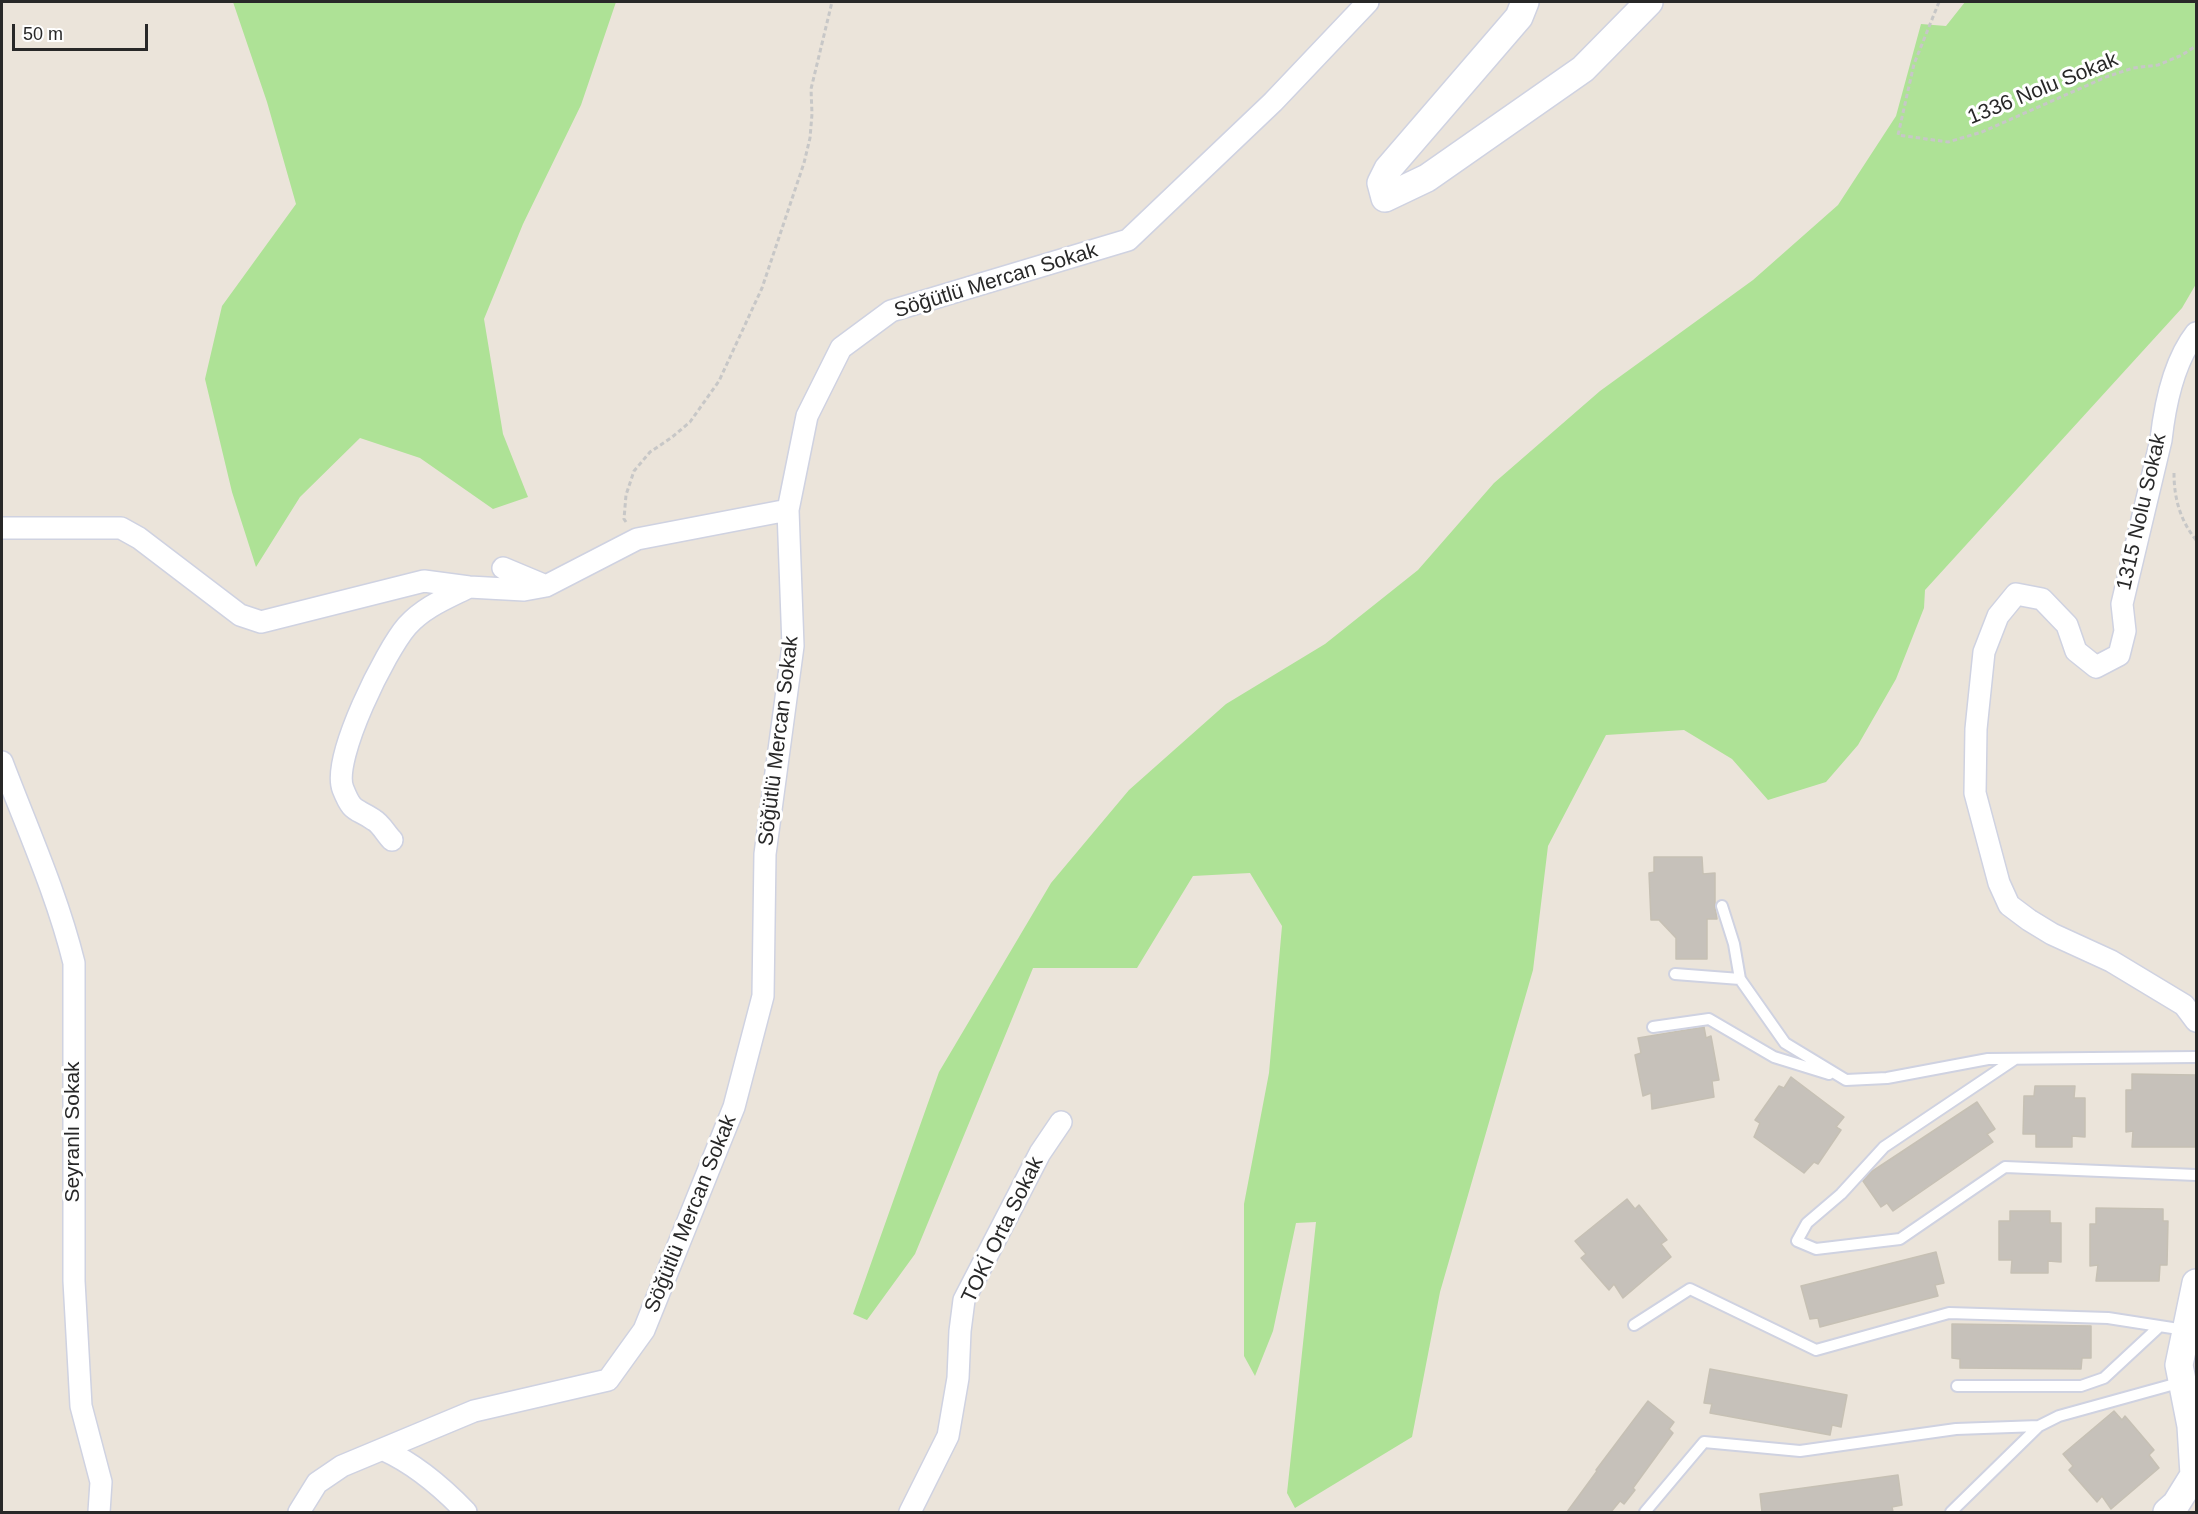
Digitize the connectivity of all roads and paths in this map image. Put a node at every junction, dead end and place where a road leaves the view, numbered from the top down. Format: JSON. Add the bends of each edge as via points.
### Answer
{"nodes":[{"id":1,"x":832,"y":2,"type":"edge"},
{"id":2,"x":1368,"y":2,"type":"edge"},
{"id":3,"x":1525,"y":2,"type":"edge"},
{"id":4,"x":1649,"y":2,"type":"edge"},
{"id":5,"x":1939,"y":2,"type":"edge"},
{"id":6,"x":2196,"y":46,"type":"edge"},
{"id":7,"x":2196,"y":333,"type":"edge"},
{"id":8,"x":788,"y":510,"type":"junction"},
{"id":9,"x":2,"y":528,"type":"edge"},
{"id":10,"x":637,"y":539,"type":"junction"},
{"id":11,"x":503,"y":568,"type":"dead end"},
{"id":12,"x":546,"y":586,"type":"junction"},
{"id":13,"x":469,"y":587,"type":"junction"},
{"id":14,"x":2,"y":762,"type":"edge"},
{"id":15,"x":392,"y":840,"type":"dead end"},
{"id":16,"x":1722,"y":906,"type":"dead end"},
{"id":17,"x":1675,"y":974,"type":"dead end"},
{"id":18,"x":1740,"y":979,"type":"junction"},
{"id":19,"x":2192,"y":1010,"type":"edge"},
{"id":20,"x":1653,"y":1027,"type":"dead end"},
{"id":21,"x":2196,"y":1057,"type":"edge"},
{"id":22,"x":2015,"y":1059,"type":"junction"},
{"id":23,"x":1846,"y":1080,"type":"junction"},
{"id":24,"x":1061,"y":1122,"type":"dead end"},
{"id":25,"x":2196,"y":1175,"type":"edge"},
{"id":26,"x":2196,"y":1283,"type":"edge"},
{"id":27,"x":1634,"y":1325,"type":"dead end"},
{"id":28,"x":2173,"y":1328,"type":"junction"},
{"id":29,"x":2182,"y":1382,"type":"junction"},
{"id":30,"x":1958,"y":1386,"type":"dead end"},
{"id":31,"x":2039,"y":1426,"type":"junction"},
{"id":32,"x":384,"y":1450,"type":"junction"},
{"id":33,"x":99,"y":1512,"type":"edge"},
{"id":34,"x":299,"y":1512,"type":"edge"},
{"id":35,"x":466,"y":1512,"type":"edge"},
{"id":36,"x":910,"y":1512,"type":"edge"},
{"id":37,"x":1645,"y":1512,"type":"edge"},
{"id":38,"x":1949,"y":1512,"type":"edge"},
{"id":39,"x":2167,"y":1512,"type":"edge"}],
"edges":[{"from":1,"to":10,"type":"path","via":[[811,89],[808,147],[762,288],[719,381],[690,422],[650,452],[634,471],[624,519]]},
{"from":2,"to":8,"type":"street","name":"Söğütlü Mercan Sokak","via":[[1273,102],[1128,240],[891,311],[841,348],[807,416]]},
{"from":3,"to":4,"type":"street","via":[[1519,17],[1388,169],[1381,183],[1385,198],[1427,178],[1574,75]]},
{"from":5,"to":6,"type":"path","name":"1336 Nolu Sokak","via":[[1914,64],[1898,135],[1948,142],[1982,132],[2106,77],[2158,65]]},
{"from":7,"to":19,"type":"street","name":"1315 Nolu Sokak","via":[[2163,415],[2161,440],[2121,604],[2125,631],[2119,655],[2096,667],[2076,651],[2067,625],[2042,599],[2016,594],[1998,616],[1984,652],[1975,793],[2008,905],[2052,934],[2111,961]]},
{"from":8,"to":10,"type":"street"},
{"from":8,"to":32,"type":"street","name":"Söğütlü Mercan Sokak","via":[[793,646],[765,854],[763,996],[734,1107],[644,1330],[608,1380],[474,1411]]},
{"from":9,"to":13,"type":"street","via":[[121,528],[240,615],[261,622],[424,581]]},
{"from":10,"to":12,"type":"street"},
{"from":11,"to":12,"type":"street"},
{"from":12,"to":13,"type":"street","via":[[524,591]]},
{"from":13,"to":15,"type":"street","via":[[428,608],[408,625],[393,644],[350,736],[342,786],[353,809],[375,820]]},
{"from":14,"to":33,"type":"street","name":"Seyranlı Sokak","via":[[74,963],[74,1281],[81,1406],[101,1482]]},
{"from":16,"to":18,"type":"lane"},
{"from":17,"to":18,"type":"lane"},
{"from":18,"to":23,"type":"lane","via":[[1785,1043]]},
{"from":20,"to":23,"type":"lane","via":[[1709,1019],[1774,1057]]},
{"from":21,"to":22,"type":"lane"},
{"from":22,"to":23,"type":"lane","via":[[1988,1059],[1887,1078]]},
{"from":22,"to":25,"type":"lane","via":[[1884,1147],[1841,1194],[1807,1223],[1797,1241],[1816,1249],[1900,1239],[2005,1167]]},
{"from":24,"to":36,"type":"street","name":"TOKİ Orta Sokak","via":[[1040,1153],[964,1300],[958,1378],[948,1436]]},
{"from":26,"to":28,"type":"street"},
{"from":27,"to":28,"type":"lane","via":[[1690,1289],[1816,1350],[1949,1313],[2108,1318]]},
{"from":28,"to":29,"type":"street"},
{"from":28,"to":30,"type":"lane","via":[[2104,1378],[2081,1386]]},
{"from":29,"to":31,"type":"lane","via":[[2059,1416]]},
{"from":29,"to":39,"type":"street","via":[[2191,1426],[2194,1475]]},
{"from":31,"to":37,"type":"lane","via":[[1956,1429],[1800,1451],[1704,1442]]},
{"from":31,"to":38,"type":"lane"},
{"from":32,"to":34,"type":"street","via":[[342,1466],[317,1483]]},
{"from":32,"to":35,"type":"street","via":[[406,1460]]}]}
